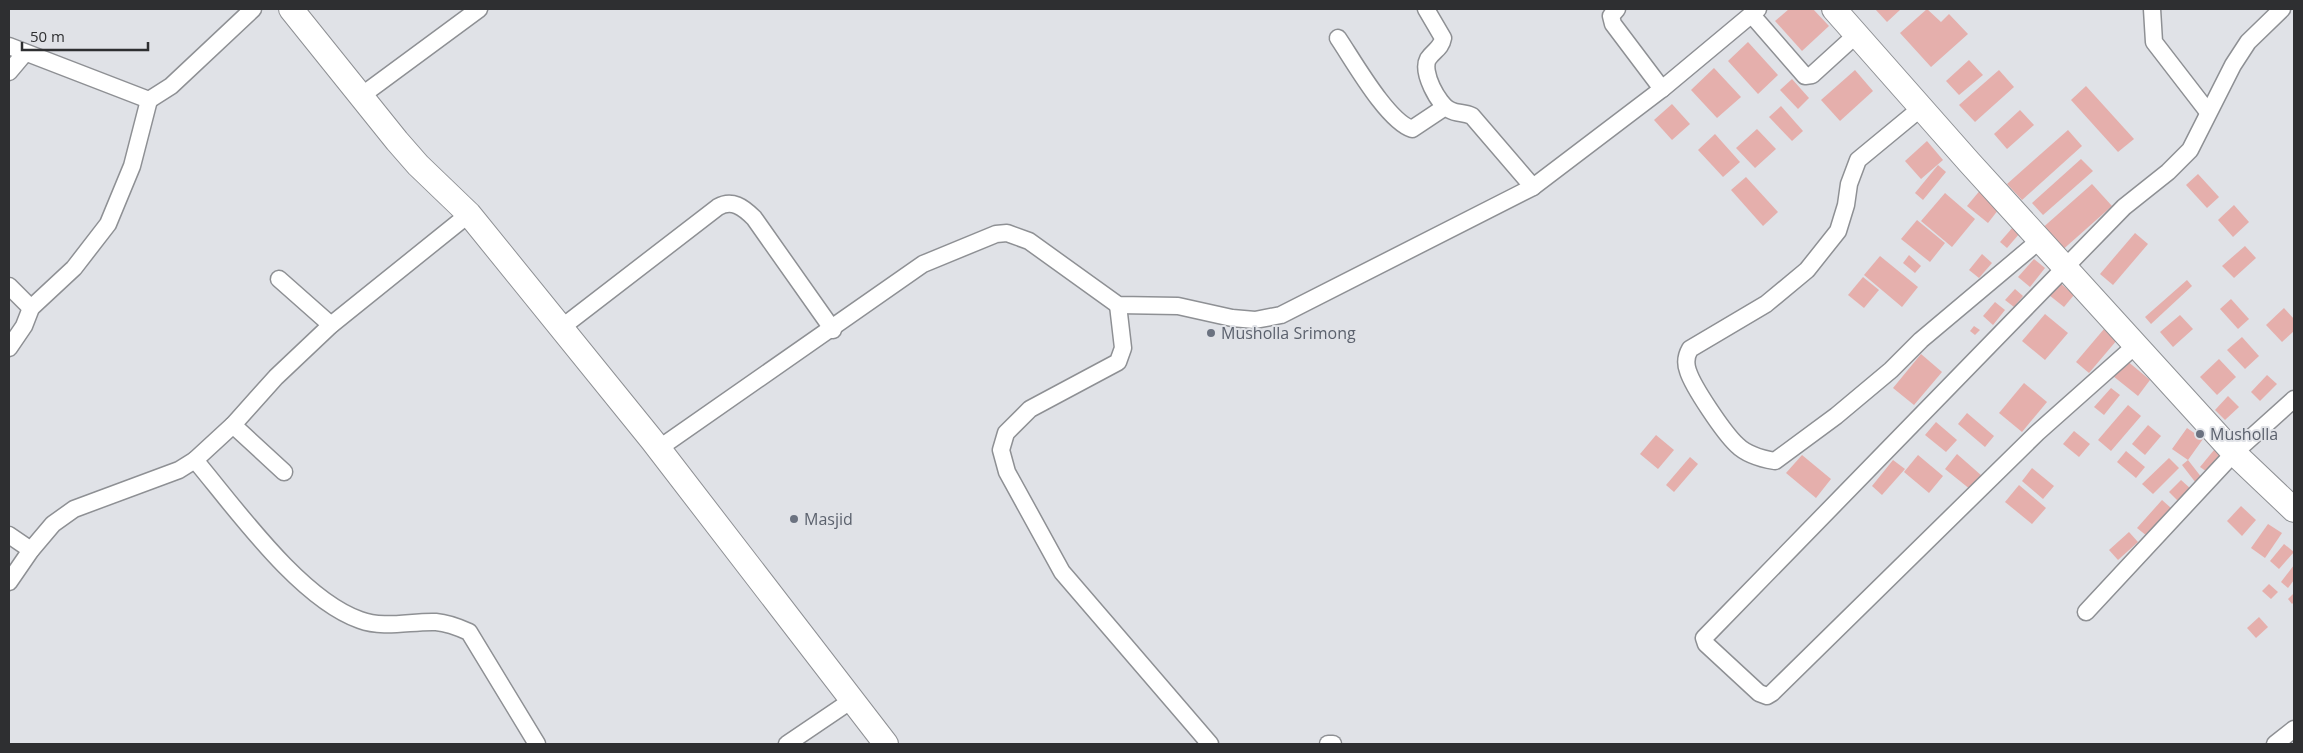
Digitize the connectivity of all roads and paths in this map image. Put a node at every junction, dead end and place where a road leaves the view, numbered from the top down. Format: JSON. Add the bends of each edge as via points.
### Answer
{"nodes":[{"id":1,"x":254,"y":9,"type":"edge"},
{"id":2,"x":291,"y":9,"type":"edge"},
{"id":3,"x":479,"y":9,"type":"edge"},
{"id":4,"x":1426,"y":9,"type":"edge"},
{"id":5,"x":1616,"y":9,"type":"edge"},
{"id":6,"x":1834,"y":9,"type":"edge"},
{"id":7,"x":2152,"y":9,"type":"edge"},
{"id":8,"x":2282,"y":9,"type":"edge"},
{"id":9,"x":1754,"y":12,"type":"edge"},
{"id":10,"x":1856,"y":35,"type":"junction"},
{"id":11,"x":1338,"y":38,"type":"dead end"},
{"id":12,"x":9,"y":46,"type":"edge"},
{"id":13,"x":26,"y":53,"type":"junction"},
{"id":14,"x":9,"y":72,"type":"edge"},
{"id":15,"x":1662,"y":88,"type":"junction"},
{"id":16,"x":360,"y":96,"type":"junction"},
{"id":17,"x":150,"y":100,"type":"junction"},
{"id":18,"x":1445,"y":107,"type":"junction"},
{"id":19,"x":1921,"y":108,"type":"junction"},
{"id":20,"x":2208,"y":112,"type":"junction"},
{"id":21,"x":1533,"y":187,"type":"junction"},
{"id":22,"x":469,"y":214,"type":"junction"},
{"id":23,"x":2040,"y":240,"type":"junction"},
{"id":24,"x":2066,"y":268,"type":"junction"},
{"id":25,"x":279,"y":279,"type":"dead end"},
{"id":26,"x":9,"y":286,"type":"edge"},
{"id":27,"x":1118,"y":304,"type":"junction"},
{"id":28,"x":31,"y":308,"type":"junction"},
{"id":29,"x":331,"y":325,"type":"junction"},
{"id":30,"x":561,"y":328,"type":"junction"},
{"id":31,"x":833,"y":330,"type":"junction"},
{"id":32,"x":2136,"y":345,"type":"junction"},
{"id":33,"x":9,"y":348,"type":"edge"},
{"id":34,"x":2294,"y":399,"type":"edge"},
{"id":35,"x":233,"y":425,"type":"junction"},
{"id":36,"x":658,"y":449,"type":"junction"},
{"id":37,"x":2234,"y":453,"type":"junction"},
{"id":38,"x":195,"y":460,"type":"junction"},
{"id":39,"x":284,"y":472,"type":"dead end"},
{"id":40,"x":2294,"y":510,"type":"edge"},
{"id":41,"x":9,"y":535,"type":"edge"},
{"id":42,"x":31,"y":550,"type":"junction"},
{"id":43,"x":9,"y":582,"type":"edge"},
{"id":44,"x":2086,"y":612,"type":"dead end"},
{"id":45,"x":852,"y":700,"type":"junction"},
{"id":46,"x":2294,"y":729,"type":"edge"},
{"id":47,"x":537,"y":744,"type":"edge"},
{"id":48,"x":787,"y":744,"type":"edge"},
{"id":49,"x":886,"y":744,"type":"edge"},
{"id":50,"x":1210,"y":744,"type":"edge"},
{"id":51,"x":1328,"y":744,"type":"edge"},
{"id":52,"x":1333,"y":744,"type":"edge"},
{"id":53,"x":2275,"y":744,"type":"edge"}],
"edges":[{"from":1,"to":17,"type":"street","via":[[171,86]]},
{"from":2,"to":16,"type":"street"},
{"from":3,"to":16,"type":"street"},
{"from":4,"to":18,"type":"street","via":[[1443,38],[1439,50],[1428,60],[1427,78]]},
{"from":5,"to":15,"type":"street","via":[[1611,16],[1613,24]]},
{"from":6,"to":10,"type":"street"},
{"from":7,"to":20,"type":"street","via":[[2154,42]]},
{"from":8,"to":20,"type":"street","via":[[2248,42]]},
{"from":9,"to":10,"type":"street","via":[[1805,76],[1812,75]]},
{"from":9,"to":15,"type":"street"},
{"from":10,"to":19,"type":"street"},
{"from":11,"to":18,"type":"street","via":[[1389,113],[1404,126],[1412,129]]},
{"from":12,"to":13,"type":"street"},
{"from":13,"to":14,"type":"street"},
{"from":13,"to":17,"type":"street"},
{"from":15,"to":21,"type":"street"},
{"from":16,"to":22,"type":"street","via":[[418,165]]},
{"from":17,"to":28,"type":"street","via":[[132,166],[108,224],[74,268]]},
{"from":18,"to":21,"type":"street","via":[[1472,116]]},
{"from":19,"to":23,"type":"street"},
{"from":19,"to":23,"type":"street","via":[[1858,160],[1838,231],[1807,270],[1766,304],[1690,349],[1686,356],[1688,372],[1700,395],[1737,446],[1765,460],[1775,461],[1836,416]]},
{"from":20,"to":24,"type":"street","via":[[2190,150],[2124,207]]},
{"from":21,"to":27,"type":"street","via":[[1280,315],[1255,320],[1178,306]]},
{"from":22,"to":29,"type":"street"},
{"from":22,"to":30,"type":"street"},
{"from":23,"to":24,"type":"street"},
{"from":24,"to":32,"type":"street"},
{"from":24,"to":32,"type":"street","via":[[1704,638],[1706,644],[1759,693],[1772,694],[2037,433]]},
{"from":25,"to":29,"type":"street"},
{"from":26,"to":28,"type":"street"},
{"from":27,"to":31,"type":"street","via":[[1029,242],[1007,233],[996,234],[923,264]]},
{"from":27,"to":50,"type":"street","via":[[1123,348],[1118,362],[1030,409],[1006,433],[1001,450],[1007,472],[1062,572]]},
{"from":28,"to":33,"type":"street","via":[[24,326]]},
{"from":29,"to":35,"type":"street","via":[[276,377]]},
{"from":30,"to":31,"type":"street","via":[[718,208],[730,204],[744,208],[754,218]]},
{"from":30,"to":36,"type":"street"},
{"from":31,"to":36,"type":"street"},
{"from":32,"to":37,"type":"street"},
{"from":34,"to":37,"type":"street"},
{"from":35,"to":38,"type":"street"},
{"from":35,"to":39,"type":"street"},
{"from":36,"to":45,"type":"street"},
{"from":37,"to":40,"type":"street"},
{"from":37,"to":44,"type":"street"},
{"from":38,"to":42,"type":"street","via":[[179,470],[74,510],[53,524]]},
{"from":38,"to":47,"type":"street","via":[[280,559],[312,593],[335,609],[361,621],[387,624],[436,622],[469,632]]},
{"from":41,"to":42,"type":"street"},
{"from":42,"to":43,"type":"street"},
{"from":45,"to":48,"type":"street"},
{"from":45,"to":49,"type":"street"},
{"from":46,"to":53,"type":"street"},
{"from":51,"to":52,"type":"street"}]}
